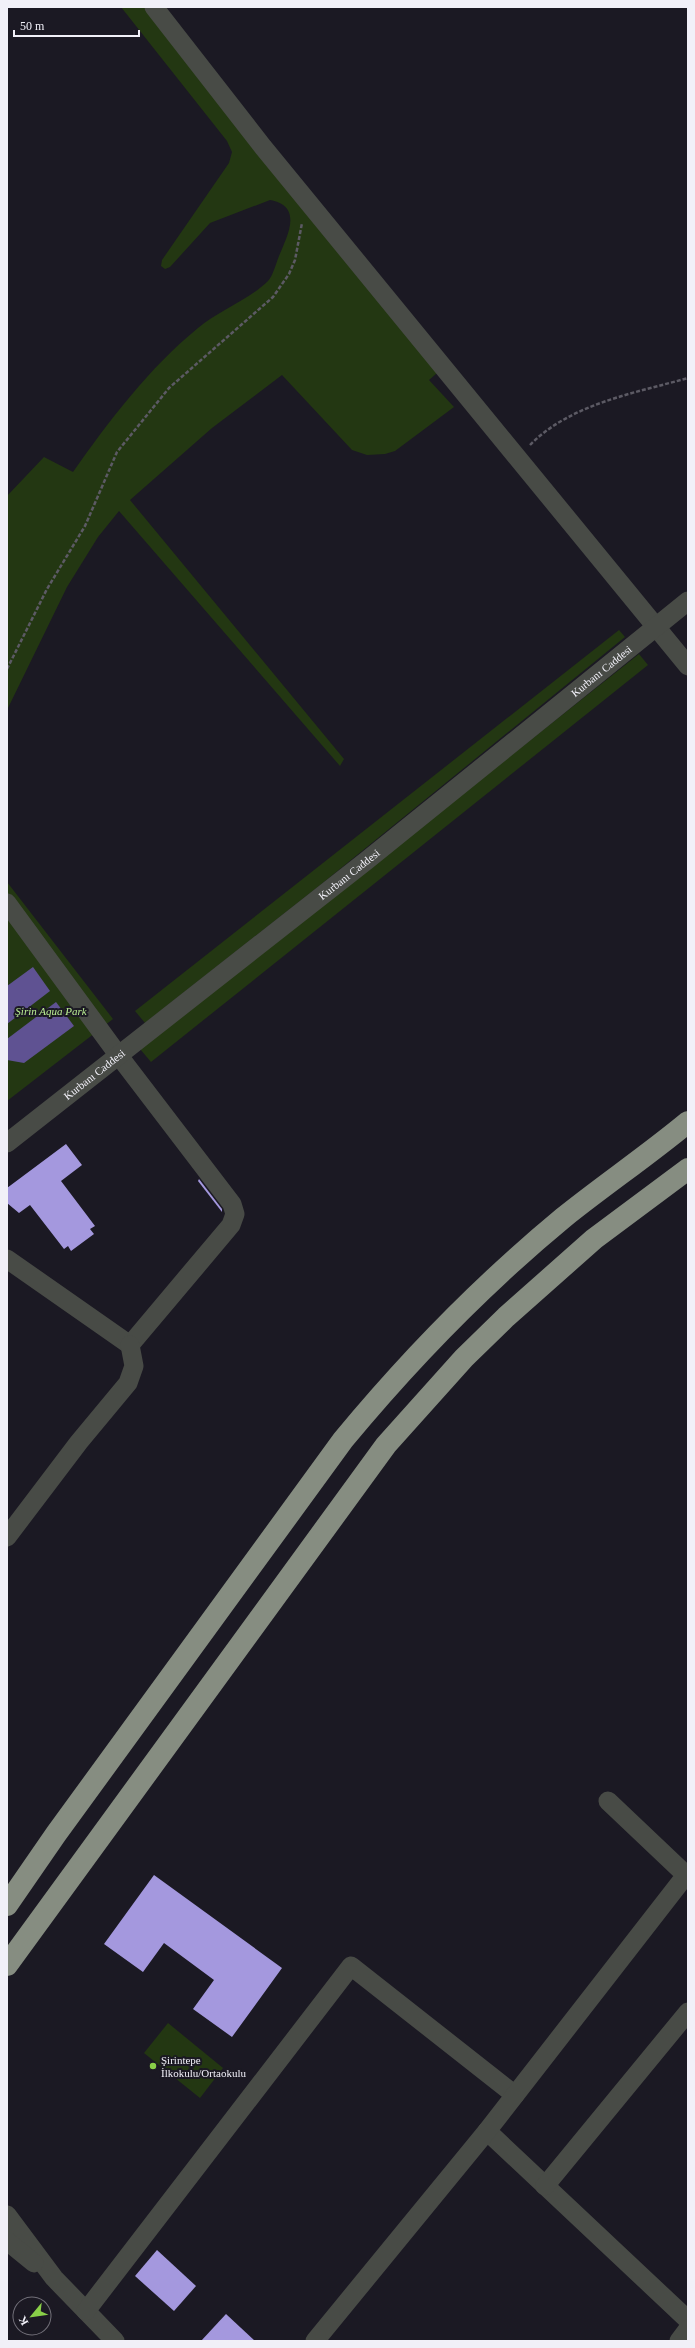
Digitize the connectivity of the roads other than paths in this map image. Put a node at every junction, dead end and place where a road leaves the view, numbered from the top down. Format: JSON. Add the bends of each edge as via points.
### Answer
{"nodes":[{"id":1,"x":154,"y":7,"type":"edge"},
{"id":2,"x":688,"y":602,"type":"edge"},
{"id":3,"x":656,"y":627,"type":"junction"},
{"id":4,"x":688,"y":666,"type":"edge"},
{"id":5,"x":7,"y":903,"type":"edge"},
{"id":6,"x":119,"y":1056,"type":"junction"},
{"id":7,"x":688,"y":1122,"type":"edge"},
{"id":8,"x":7,"y":1143,"type":"edge"},
{"id":9,"x":688,"y":1169,"type":"edge"},
{"id":10,"x":7,"y":1259,"type":"edge"},
{"id":11,"x":130,"y":1345,"type":"junction"},
{"id":12,"x":7,"y":1538,"type":"edge"},
{"id":13,"x":608,"y":1801,"type":"dead end"},
{"id":14,"x":687,"y":1876,"type":"edge"},
{"id":15,"x":7,"y":1905,"type":"edge"},
{"id":16,"x":7,"y":1965,"type":"edge"},
{"id":17,"x":688,"y":2012,"type":"edge"},
{"id":18,"x":515,"y":2095,"type":"junction"},
{"id":19,"x":487,"y":2131,"type":"junction"},
{"id":20,"x":545,"y":2186,"type":"junction"},
{"id":21,"x":7,"y":2215,"type":"edge"},
{"id":22,"x":7,"y":2242,"type":"edge"},
{"id":23,"x":54,"y":2278,"type":"junction"},
{"id":24,"x":86,"y":2311,"type":"junction"},
{"id":25,"x":688,"y":2320,"type":"edge"},
{"id":26,"x":688,"y":2329,"type":"edge"},
{"id":27,"x":115,"y":2341,"type":"edge"},
{"id":28,"x":315,"y":2341,"type":"edge"},
{"id":29,"x":679,"y":2341,"type":"edge"}],
"edges":[{"from":1,"to":3,"type":"street","via":[[300,193]]},
{"from":2,"to":3,"type":"street","name":"Kurbanı Caddesi"},
{"from":3,"to":4,"type":"street"},
{"from":3,"to":6,"type":"street","name":"Kurbanı Caddesi"},
{"from":5,"to":6,"type":"street"},
{"from":6,"to":8,"type":"street","name":"Kurbanı Caddesi"},
{"from":6,"to":11,"type":"street","via":[[232,1204],[235,1214],[232,1225]]},
{"from":7,"to":15,"type":"highway","via":[[519,1256],[434,1337],[372,1404],[343,1440]]},
{"from":9,"to":16,"type":"highway","via":[[594,1239],[506,1316],[464,1358],[386,1445]]},
{"from":10,"to":11,"type":"street"},
{"from":11,"to":12,"type":"street","via":[[134,1366],[128,1383],[79,1442]]},
{"from":13,"to":14,"type":"street"},
{"from":14,"to":18,"type":"street"},
{"from":17,"to":20,"type":"street"},
{"from":18,"to":19,"type":"street"},
{"from":18,"to":24,"type":"street","via":[[351,1966]]},
{"from":19,"to":20,"type":"street"},
{"from":19,"to":28,"type":"street"},
{"from":20,"to":25,"type":"street"},
{"from":21,"to":23,"type":"street"},
{"from":22,"to":23,"type":"street"},
{"from":23,"to":24,"type":"street"},
{"from":24,"to":27,"type":"street"},
{"from":26,"to":29,"type":"street"}]}
